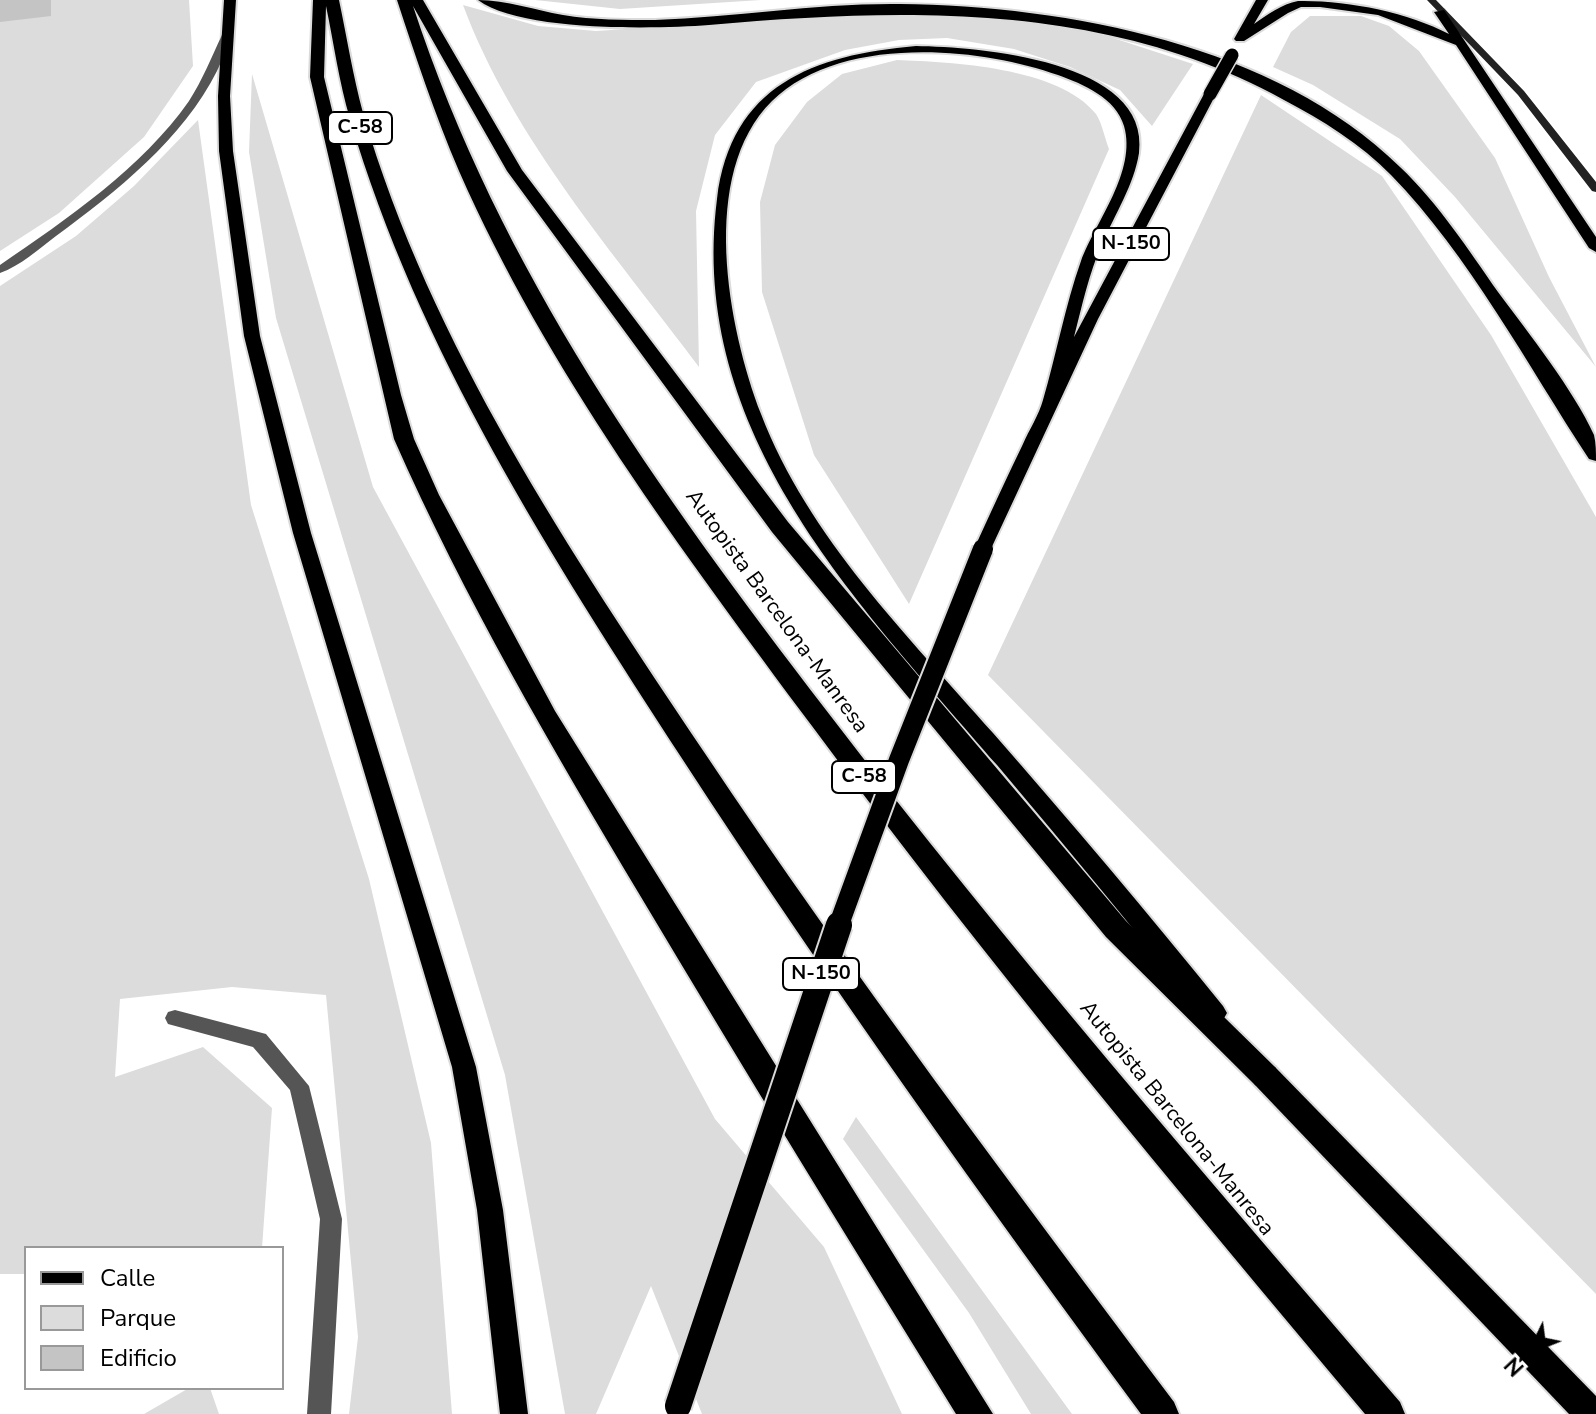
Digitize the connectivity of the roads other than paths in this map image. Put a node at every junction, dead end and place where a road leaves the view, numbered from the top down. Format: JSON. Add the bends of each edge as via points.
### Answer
{"nodes":[{"id":1,"x":230,"y":0,"type":"edge"},
{"id":2,"x":320,"y":0,"type":"edge"},
{"id":3,"x":332,"y":0,"type":"edge"},
{"id":4,"x":404,"y":0,"type":"edge"},
{"id":5,"x":416,"y":0,"type":"edge"},
{"id":6,"x":485,"y":0,"type":"edge"},
{"id":7,"x":1262,"y":0,"type":"edge"},
{"id":8,"x":1431,"y":0,"type":"edge"},
{"id":9,"x":1440,"y":12,"type":"junction"},
{"id":10,"x":227,"y":28,"type":"junction"},
{"id":11,"x":1240,"y":39,"type":"junction"},
{"id":12,"x":1459,"y":44,"type":"junction"},
{"id":13,"x":1596,"y":189,"type":"edge"},
{"id":14,"x":1596,"y":248,"type":"edge"},
{"id":15,"x":0,"y":270,"type":"edge"},
{"id":16,"x":1052,"y":393,"type":"junction"},
{"id":17,"x":1596,"y":455,"type":"edge"},
{"id":18,"x":175,"y":1018,"type":"dead end"},
{"id":19,"x":1265,"y":1076,"type":"junction"},
{"id":20,"x":677,"y":1410,"type":"edge"},
{"id":21,"x":319,"y":1414,"type":"edge"},
{"id":22,"x":514,"y":1414,"type":"edge"},
{"id":23,"x":976,"y":1414,"type":"edge"},
{"id":24,"x":1162,"y":1414,"type":"edge"},
{"id":25,"x":1388,"y":1414,"type":"edge"},
{"id":26,"x":1591,"y":1414,"type":"edge"}],
"edges":[{"from":1,"to":10,"type":"main road"},
{"from":2,"to":23,"type":"highway","via":[[317,77],[391,395],[429,495],[554,729]]},
{"from":3,"to":24,"type":"highway","number":"C-58","via":[[359,125],[391,216],[479,404],[541,516],[778,884]]},
{"from":4,"to":25,"type":"highway","name":"Autopista Barcelona-Manresa","number":"C-58","via":[[430,79],[488,212],[584,383],[651,488],[850,761]]},
{"from":5,"to":19,"type":"highway","via":[[515,171],[780,527],[1116,929]]},
{"from":6,"to":17,"type":"highway","via":[[544,17],[604,23],[883,7],[977,8],[1104,28],[1247,77],[1326,118],[1407,183],[1476,273]]},
{"from":7,"to":11,"type":"main road","number":"N-150"},
{"from":8,"to":9,"type":"main road"},
{"from":9,"to":12,"type":"main road"},
{"from":9,"to":13,"type":"main road","via":[[1521,93]]},
{"from":10,"to":15,"type":"street","via":[[213,75],[144,156],[78,215]]},
{"from":10,"to":22,"type":"main road","via":[[226,151],[252,336],[302,533],[464,1067],[490,1210]]},
{"from":11,"to":12,"type":"main road","via":[[1288,9],[1333,1],[1388,10]]},
{"from":11,"to":16,"type":"main road","number":"N-150","bridge":true},
{"from":12,"to":14,"type":"main road"},
{"from":16,"to":19,"type":"main road","via":[[1090,256],[1124,180],[1132,148],[1133,132],[1118,105],[1082,80],[1032,61],[942,50],[858,57],[811,72],[768,97],[736,151],[719,243],[725,324],[736,370],[773,456],[816,528],[880,615],[1139,917]]},
{"from":16,"to":20,"type":"main road","number":"N-150","bridge":true,"via":[[923,692],[855,872]]},
{"from":18,"to":21,"type":"street","via":[[259,1040],[299,1086],[331,1219]]},
{"from":19,"to":26,"type":"highway"}]}
